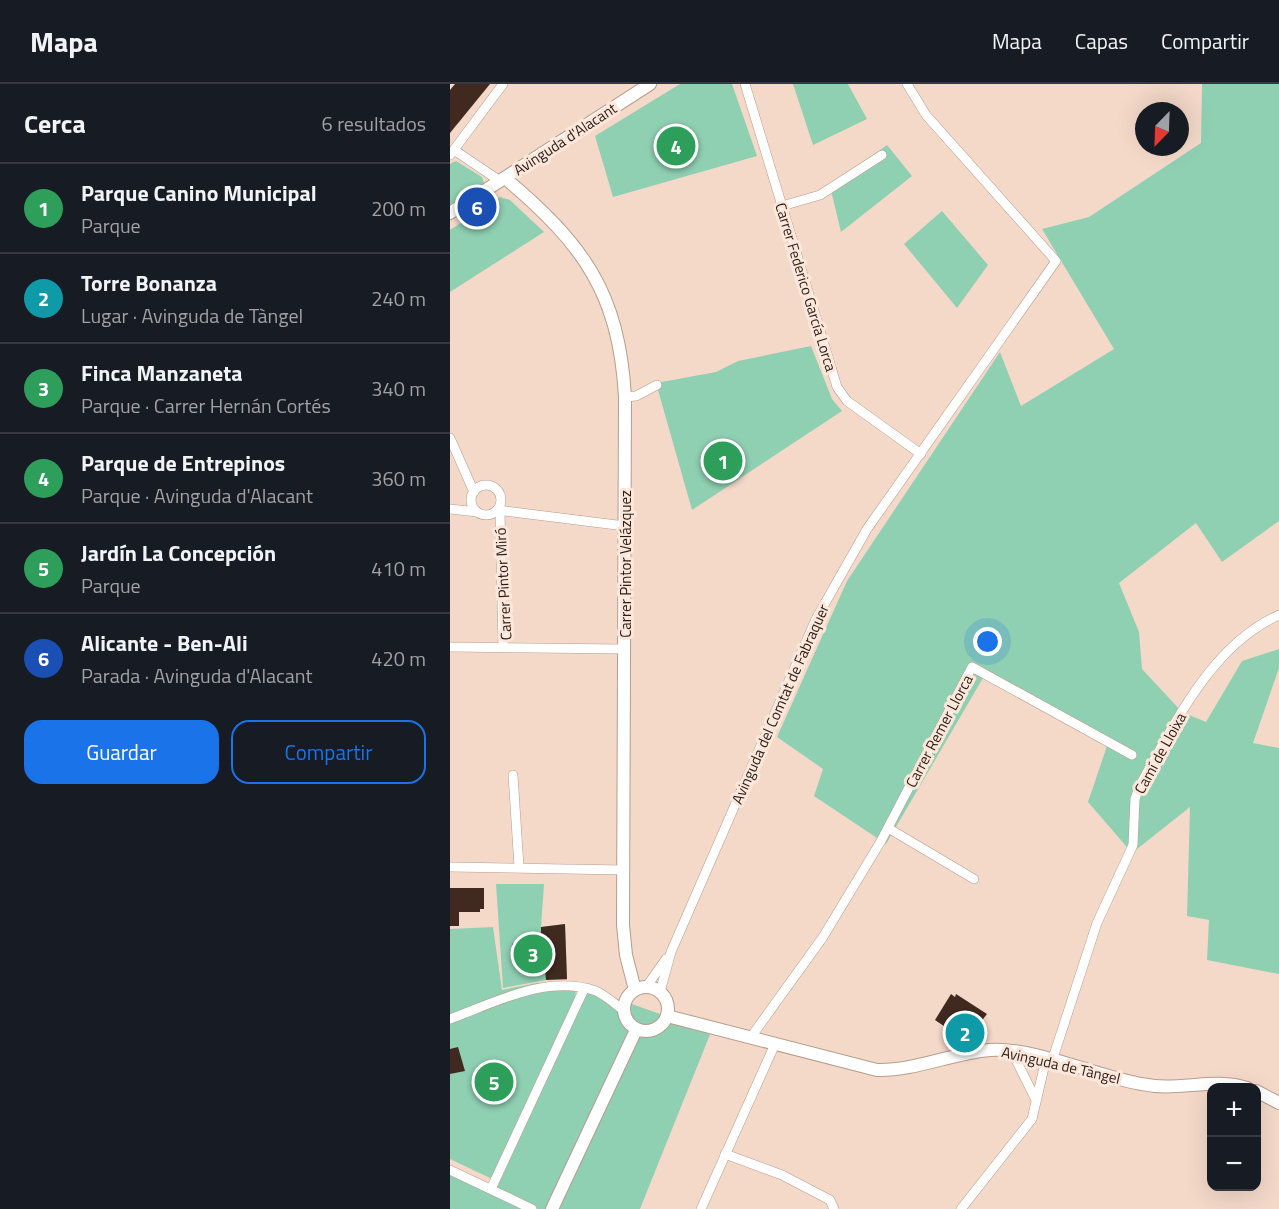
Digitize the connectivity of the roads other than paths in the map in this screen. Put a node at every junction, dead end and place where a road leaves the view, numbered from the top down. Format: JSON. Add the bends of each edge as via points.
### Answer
{"nodes":[{"id":1,"x":502,"y":84,"type":"edge"},
{"id":2,"x":650,"y":84,"type":"edge"},
{"id":3,"x":745,"y":84,"type":"edge"},
{"id":4,"x":907,"y":84,"type":"edge"},
{"id":5,"x":453,"y":146,"type":"edge"},
{"id":6,"x":882,"y":155,"type":"dead end"},
{"id":7,"x":502,"y":180,"type":"junction"},
{"id":8,"x":782,"y":206,"type":"junction"},
{"id":9,"x":450,"y":213,"type":"edge"},
{"id":10,"x":657,"y":385,"type":"dead end"},
{"id":11,"x":625,"y":397,"type":"junction"},
{"id":12,"x":450,"y":438,"type":"edge"},
{"id":13,"x":921,"y":454,"type":"junction"},
{"id":14,"x":474,"y":492,"type":"junction"},
{"id":15,"x":450,"y":509,"type":"edge"},
{"id":16,"x":498,"y":511,"type":"junction"},
{"id":17,"x":477,"y":512,"type":"junction"},
{"id":18,"x":625,"y":526,"type":"junction"},
{"id":19,"x":1279,"y":615,"type":"edge"},
{"id":20,"x":503,"y":646,"type":"junction"},
{"id":21,"x":450,"y":647,"type":"edge"},
{"id":22,"x":624,"y":649,"type":"junction"},
{"id":23,"x":1132,"y":755,"type":"dead end"},
{"id":24,"x":513,"y":775,"type":"dead end"},
{"id":25,"x":888,"y":828,"type":"junction"},
{"id":26,"x":450,"y":867,"type":"edge"},
{"id":27,"x":519,"y":867,"type":"junction"},
{"id":28,"x":624,"y":870,"type":"junction"},
{"id":29,"x":974,"y":879,"type":"dead end"},
{"id":30,"x":671,"y":952,"type":"junction"},
{"id":31,"x":641,"y":988,"type":"junction"},
{"id":32,"x":584,"y":989,"type":"junction"},
{"id":33,"x":660,"y":992,"type":"junction"},
{"id":34,"x":622,"y":1010,"type":"junction"},
{"id":35,"x":667,"y":1016,"type":"junction"},
{"id":36,"x":450,"y":1019,"type":"edge"},
{"id":37,"x":636,"y":1030,"type":"junction"},
{"id":38,"x":751,"y":1037,"type":"junction"},
{"id":39,"x":775,"y":1044,"type":"junction"},
{"id":40,"x":1012,"y":1052,"type":"junction"},
{"id":41,"x":1049,"y":1060,"type":"junction"},
{"id":42,"x":1207,"y":1083,"type":"edge"},
{"id":43,"x":1261,"y":1093,"type":"edge"},
{"id":44,"x":1036,"y":1100,"type":"junction"},
{"id":45,"x":1279,"y":1103,"type":"edge"},
{"id":46,"x":725,"y":1154,"type":"junction"},
{"id":47,"x":450,"y":1170,"type":"edge"},
{"id":48,"x":491,"y":1190,"type":"junction"},
{"id":49,"x":532,"y":1209,"type":"edge"},
{"id":50,"x":552,"y":1209,"type":"edge"},
{"id":51,"x":701,"y":1209,"type":"edge"},
{"id":52,"x":834,"y":1209,"type":"edge"},
{"id":53,"x":961,"y":1209,"type":"edge"}],
"edges":[{"from":1,"to":5,"type":"street"},
{"from":2,"to":7,"type":"street","name":"Avinguda d'Alacant"},
{"from":3,"to":8,"type":"street","name":"Carrer Federico García Lorca"},
{"from":4,"to":13,"type":"street","name":"Avinguda del Comtat de Fabraquer","via":[[926,115],[1056,261]]},
{"from":5,"to":7,"type":"street"},
{"from":6,"to":8,"type":"street","via":[[820,195]]},
{"from":7,"to":9,"type":"street","name":"Avinguda d'Alacant"},
{"from":7,"to":11,"type":"street","name":"Carrer Pintor Velázquez","via":[[556,223],[596,278],[621,351]]},
{"from":8,"to":13,"type":"street","name":"Carrer Federico García Lorca","via":[[837,387],[847,401]]},
{"from":10,"to":11,"type":"street"},
{"from":11,"to":18,"type":"street","name":"Carrer Pintor Velázquez"},
{"from":12,"to":14,"type":"street"},
{"from":13,"to":30,"type":"street","name":"Avinguda del Comtat de Fabraquer","via":[[867,529],[816,620]]},
{"from":14,"to":16,"type":"street","via":[[483,486],[495,489],[500,501]]},
{"from":14,"to":17,"type":"street","via":[[471,504]]},
{"from":15,"to":17,"type":"street"},
{"from":16,"to":17,"type":"street","via":[[484,515]]},
{"from":16,"to":18,"type":"street"},
{"from":16,"to":20,"type":"street","name":"Carrer Pintor Miró"},
{"from":18,"to":22,"type":"street","name":"Carrer Pintor Velázquez"},
{"from":19,"to":41,"type":"street","name":"Camí de Lloixa","via":[[1256,625],[1219,659],[1182,712],[1139,786],[1133,845],[1097,923]]},
{"from":20,"to":21,"type":"street"},
{"from":20,"to":22,"type":"street","name":"Carrer Pintor Miró"},
{"from":22,"to":28,"type":"street","name":"Carrer Pintor Velázquez"},
{"from":23,"to":25,"type":"street","name":"Carrer Remer Llorca","via":[[972,667]]},
{"from":24,"to":27,"type":"street"},
{"from":25,"to":29,"type":"street"},
{"from":25,"to":38,"type":"street","name":"Carrer Remer Llorca","via":[[823,937]]},
{"from":26,"to":27,"type":"street"},
{"from":27,"to":28,"type":"street"},
{"from":28,"to":31,"type":"street","name":"Carrer Pintor Velázquez","via":[[626,955]]},
{"from":30,"to":31,"type":"street","name":"Avinguda del Comtat de Fabraquer"},
{"from":30,"to":33,"type":"street","name":"Avinguda del Comtat de Fabraquer"},
{"from":31,"to":33,"type":"street"},
{"from":31,"to":34,"type":"street","via":[[628,995]]},
{"from":32,"to":34,"type":"street","via":[[598,992]]},
{"from":32,"to":36,"type":"street","via":[[563,985],[520,993]]},
{"from":32,"to":48,"type":"street"},
{"from":33,"to":35,"type":"street","via":[[668,1003]]},
{"from":34,"to":37,"type":"street"},
{"from":35,"to":37,"type":"street","via":[[653,1030]]},
{"from":35,"to":38,"type":"street","name":"Avinguda de Tàngel"},
{"from":37,"to":50,"type":"street"},
{"from":38,"to":39,"type":"street","name":"Avinguda de Tàngel"},
{"from":39,"to":40,"type":"street","name":"Avinguda de Tàngel","via":[[877,1070],[894,1070],[988,1050]]},
{"from":39,"to":46,"type":"street"},
{"from":40,"to":41,"type":"street","name":"Avinguda de Tàngel"},
{"from":40,"to":44,"type":"street"},
{"from":41,"to":42,"type":"street","name":"Avinguda de Tàngel","via":[[1157,1087]]},
{"from":41,"to":44,"type":"street","name":"Camí de Lloixa"},
{"from":43,"to":45,"type":"street"},
{"from":44,"to":53,"type":"street","name":"Camí de Lloixa","via":[[1032,1119]]},
{"from":46,"to":51,"type":"street"},
{"from":46,"to":52,"type":"street","via":[[782,1175],[830,1200]]},
{"from":47,"to":48,"type":"street"},
{"from":48,"to":49,"type":"street"}]}
